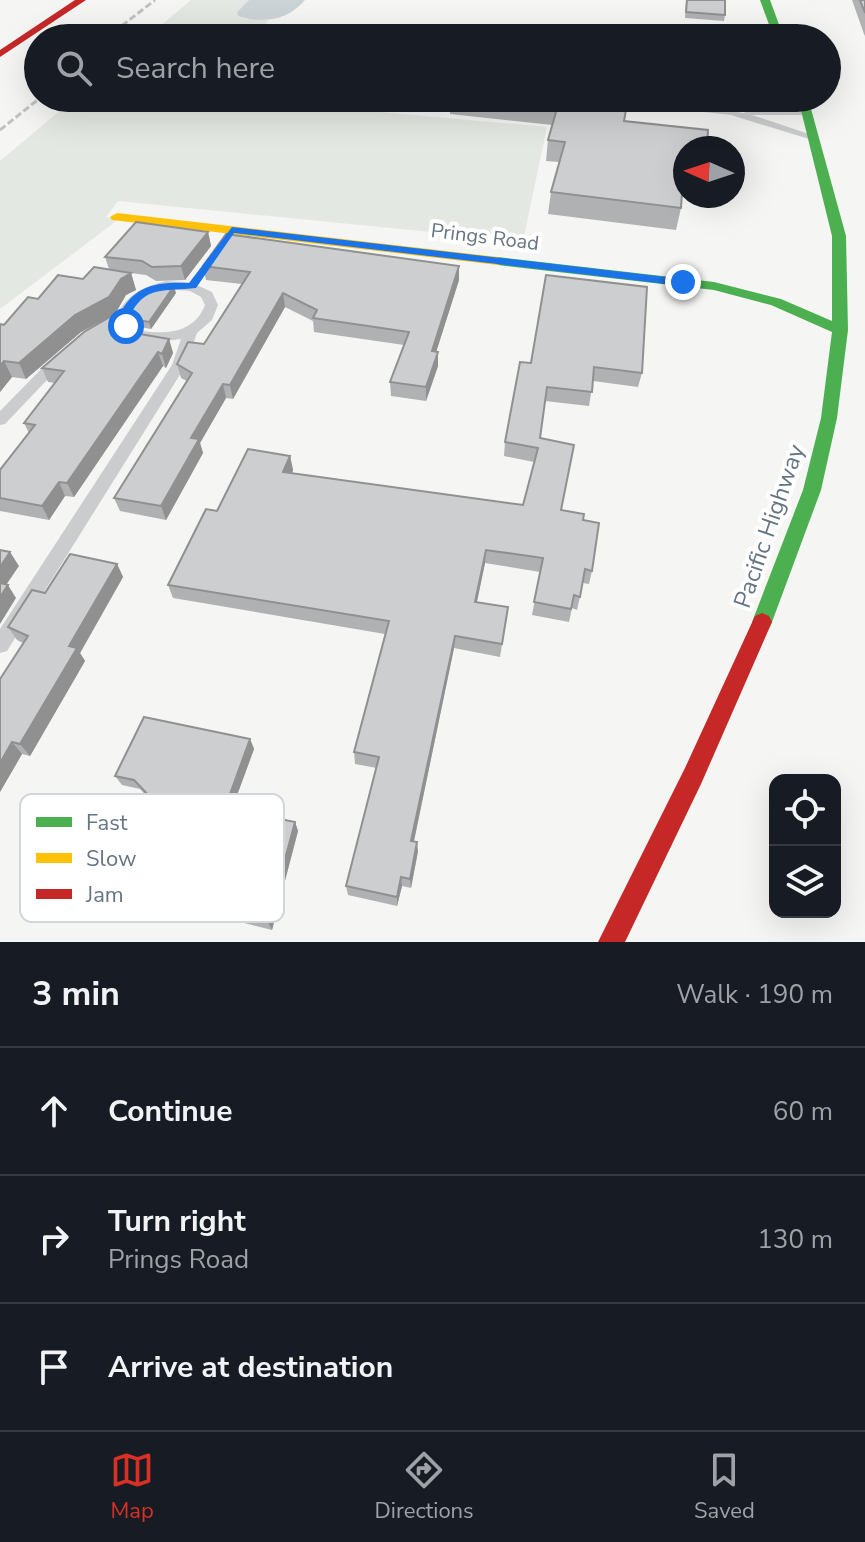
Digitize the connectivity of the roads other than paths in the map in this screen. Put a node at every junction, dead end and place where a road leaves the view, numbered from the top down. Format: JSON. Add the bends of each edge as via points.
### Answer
{"nodes":[{"id":1,"x":81,"y":0,"type":"edge"},
{"id":2,"x":765,"y":0,"type":"edge"},
{"id":3,"x":781,"y":0,"type":"edge"},
{"id":4,"x":45,"y":24,"type":"edge"},
{"id":5,"x":774,"y":24,"type":"edge"},
{"id":6,"x":787,"y":24,"type":"edge"},
{"id":7,"x":24,"y":38,"type":"edge"},
{"id":8,"x":0,"y":54,"type":"edge"},
{"id":9,"x":732,"y":112,"type":"edge"},
{"id":10,"x":806,"y":112,"type":"edge"},
{"id":11,"x":813,"y":137,"type":"junction"},
{"id":12,"x":117,"y":217,"type":"dead end"},
{"id":13,"x":132,"y":280,"type":"edge"},
{"id":14,"x":153,"y":288,"type":"junction"},
{"id":15,"x":840,"y":330,"type":"junction"},
{"id":16,"x":190,"y":332,"type":"junction"},
{"id":17,"x":68,"y":352,"type":"edge"},
{"id":18,"x":0,"y":420,"type":"edge"},
{"id":19,"x":0,"y":645,"type":"edge"},
{"id":20,"x":611,"y":942,"type":"edge"}],
"edges":[{"from":1,"to":4,"type":"main road"},
{"from":2,"to":5,"type":"main road"},
{"from":3,"to":6,"type":"main road"},
{"from":7,"to":8,"type":"main road"},
{"from":9,"to":11,"type":"lane"},
{"from":10,"to":11,"type":"main road","name":"Pacific Highway"},
{"from":11,"to":15,"type":"main road","name":"Pacific Highway","via":[[839,236]]},
{"from":12,"to":15,"type":"main road","name":"Prings Road","via":[[228,237],[714,286],[776,302]]},
{"from":13,"to":14,"type":"lane"},
{"from":14,"to":16,"type":"lane","via":[[196,281],[213,307]]},
{"from":14,"to":16,"type":"lane","via":[[131,301],[117,320],[144,337]]},
{"from":15,"to":20,"type":"main road","name":"Pacific Highway","via":[[829,418],[812,490],[771,601]]},
{"from":16,"to":19,"type":"lane","via":[[179,365]]},
{"from":17,"to":18,"type":"lane"}]}
